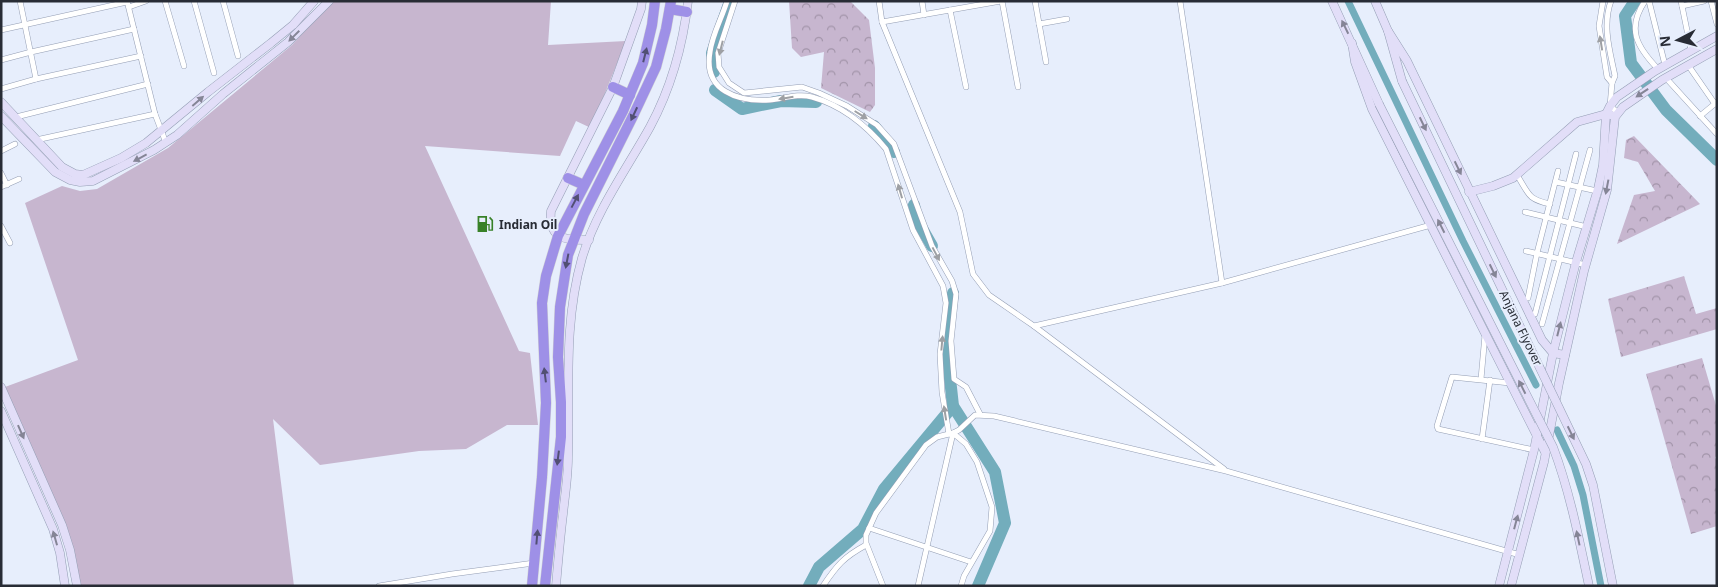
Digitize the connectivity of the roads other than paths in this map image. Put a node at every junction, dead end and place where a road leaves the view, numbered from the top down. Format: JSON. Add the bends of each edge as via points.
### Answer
{"nodes":[{"id":1,"x":20,"y":1,"type":"edge"},
{"id":2,"x":146,"y":1,"type":"edge"},
{"id":3,"x":165,"y":1,"type":"edge"},
{"id":4,"x":194,"y":1,"type":"edge"},
{"id":5,"x":223,"y":1,"type":"edge"},
{"id":6,"x":314,"y":1,"type":"edge"},
{"id":7,"x":329,"y":1,"type":"edge"},
{"id":8,"x":642,"y":1,"type":"edge"},
{"id":9,"x":655,"y":1,"type":"edge"},
{"id":10,"x":727,"y":1,"type":"edge"},
{"id":11,"x":735,"y":1,"type":"edge"},
{"id":12,"x":879,"y":1,"type":"edge"},
{"id":13,"x":922,"y":1,"type":"edge"},
{"id":14,"x":960,"y":1,"type":"edge"},
{"id":15,"x":1002,"y":1,"type":"edge"},
{"id":16,"x":1035,"y":1,"type":"edge"},
{"id":17,"x":1180,"y":1,"type":"edge"},
{"id":18,"x":1332,"y":1,"type":"edge"},
{"id":19,"x":1374,"y":1,"type":"edge"},
{"id":20,"x":1603,"y":1,"type":"edge"},
{"id":21,"x":1611,"y":1,"type":"edge"},
{"id":22,"x":1645,"y":1,"type":"edge"},
{"id":23,"x":1649,"y":1,"type":"edge"},
{"id":24,"x":1704,"y":1,"type":"edge"},
{"id":25,"x":1711,"y":1,"type":"edge"},
{"id":26,"x":993,"y":2,"type":"edge"},
{"id":27,"x":128,"y":3,"type":"edge"},
{"id":28,"x":1681,"y":4,"type":"edge"},
{"id":29,"x":670,"y":5,"type":"edge"},
{"id":30,"x":687,"y":6,"type":"edge"},
{"id":31,"x":961,"y":8,"type":"junction"},
{"id":32,"x":950,"y":10,"type":"junction"},
{"id":33,"x":924,"y":15,"type":"junction"},
{"id":34,"x":1068,"y":19,"type":"dead end"},
{"id":35,"x":882,"y":22,"type":"junction"},
{"id":36,"x":25,"y":24,"type":"junction"},
{"id":37,"x":1039,"y":24,"type":"junction"},
{"id":38,"x":1717,"y":24,"type":"edge"},
{"id":39,"x":134,"y":29,"type":"junction"},
{"id":40,"x":1,"y":30,"type":"edge"},
{"id":41,"x":1388,"y":32,"type":"junction"},
{"id":42,"x":1717,"y":36,"type":"edge"},
{"id":43,"x":1352,"y":43,"type":"junction"},
{"id":44,"x":1717,"y":49,"type":"edge"},
{"id":45,"x":1691,"y":50,"type":"junction"},
{"id":46,"x":31,"y":52,"type":"junction"},
{"id":47,"x":141,"y":56,"type":"junction"},
{"id":48,"x":238,"y":56,"type":"dead end"},
{"id":49,"x":1,"y":60,"type":"edge"},
{"id":50,"x":1046,"y":62,"type":"dead end"},
{"id":51,"x":1688,"y":65,"type":"junction"},
{"id":52,"x":184,"y":66,"type":"dead end"},
{"id":53,"x":1659,"y":68,"type":"junction"},
{"id":54,"x":214,"y":73,"type":"dead end"},
{"id":55,"x":36,"y":79,"type":"junction"},
{"id":56,"x":1664,"y":79,"type":"junction"},
{"id":57,"x":1612,"y":83,"type":"junction"},
{"id":58,"x":148,"y":84,"type":"junction"},
{"id":59,"x":966,"y":86,"type":"dead end"},
{"id":60,"x":613,"y":87,"type":"junction"},
{"id":61,"x":1018,"y":87,"type":"dead end"},
{"id":62,"x":1,"y":89,"type":"edge"},
{"id":63,"x":630,"y":95,"type":"junction"},
{"id":64,"x":1,"y":102,"type":"edge"},
{"id":65,"x":1716,"y":103,"type":"edge"},
{"id":66,"x":1610,"y":106,"type":"junction"},
{"id":67,"x":1618,"y":112,"type":"junction"},
{"id":68,"x":155,"y":114,"type":"junction"},
{"id":69,"x":1606,"y":114,"type":"junction"},
{"id":70,"x":1,"y":116,"type":"edge"},
{"id":71,"x":1700,"y":116,"type":"junction"},
{"id":72,"x":16,"y":117,"type":"junction"},
{"id":73,"x":161,"y":133,"type":"junction"},
{"id":74,"x":1717,"y":134,"type":"edge"},
{"id":75,"x":36,"y":140,"type":"junction"},
{"id":76,"x":166,"y":143,"type":"junction"},
{"id":77,"x":15,"y":144,"type":"dead end"},
{"id":78,"x":1590,"y":150,"type":"dead end"},
{"id":79,"x":1,"y":151,"type":"edge"},
{"id":80,"x":1576,"y":154,"type":"dead end"},
{"id":81,"x":1558,"y":171,"type":"dead end"},
{"id":82,"x":1,"y":173,"type":"edge"},
{"id":83,"x":1516,"y":175,"type":"junction"},
{"id":84,"x":568,"y":178,"type":"junction"},
{"id":85,"x":19,"y":179,"type":"dead end"},
{"id":86,"x":1556,"y":182,"type":"junction"},
{"id":87,"x":1569,"y":184,"type":"junction"},
{"id":88,"x":4,"y":186,"type":"edge"},
{"id":89,"x":584,"y":186,"type":"junction"},
{"id":90,"x":1581,"y":187,"type":"junction"},
{"id":91,"x":1597,"y":191,"type":"junction"},
{"id":92,"x":1469,"y":192,"type":"junction"},
{"id":93,"x":1550,"y":204,"type":"junction"},
{"id":94,"x":1524,"y":212,"type":"dead end"},
{"id":95,"x":1547,"y":218,"type":"junction"},
{"id":96,"x":1559,"y":220,"type":"junction"},
{"id":97,"x":1570,"y":223,"type":"junction"},
{"id":98,"x":1431,"y":225,"type":"junction"},
{"id":99,"x":1,"y":226,"type":"edge"},
{"id":100,"x":1587,"y":227,"type":"junction"},
{"id":101,"x":558,"y":236,"type":"junction"},
{"id":102,"x":573,"y":240,"type":"junction"},
{"id":103,"x":589,"y":240,"type":"junction"},
{"id":104,"x":10,"y":243,"type":"dead end"},
{"id":105,"x":1526,"y":251,"type":"dead end"},
{"id":106,"x":1537,"y":254,"type":"junction"},
{"id":107,"x":1549,"y":256,"type":"junction"},
{"id":108,"x":1561,"y":259,"type":"junction"},
{"id":109,"x":1576,"y":262,"type":"junction"},
{"id":110,"x":1586,"y":264,"type":"junction"},
{"id":111,"x":1222,"y":283,"type":"junction"},
{"id":112,"x":1528,"y":298,"type":"dead end"},
{"id":113,"x":1535,"y":314,"type":"dead end"},
{"id":114,"x":1542,"y":324,"type":"dead end"},
{"id":115,"x":1034,"y":326,"type":"junction"},
{"id":116,"x":1486,"y":332,"type":"junction"},
{"id":117,"x":1553,"y":353,"type":"junction"},
{"id":118,"x":1565,"y":355,"type":"junction"},
{"id":119,"x":1481,"y":380,"type":"junction"},
{"id":120,"x":1490,"y":380,"type":"junction"},
{"id":121,"x":1511,"y":383,"type":"junction"},
{"id":122,"x":1,"y":387,"type":"edge"},
{"id":123,"x":1,"y":411,"type":"edge"},
{"id":124,"x":978,"y":414,"type":"junction"},
{"id":125,"x":950,"y":434,"type":"junction"},
{"id":126,"x":1537,"y":436,"type":"junction"},
{"id":127,"x":1482,"y":439,"type":"junction"},
{"id":128,"x":1534,"y":450,"type":"junction"},
{"id":129,"x":1545,"y":452,"type":"junction"},
{"id":130,"x":1226,"y":471,"type":"junction"},
{"id":131,"x":869,"y":528,"type":"junction"},
{"id":132,"x":866,"y":544,"type":"junction"},
{"id":133,"x":927,"y":546,"type":"junction"},
{"id":134,"x":1508,"y":551,"type":"junction"},
{"id":135,"x":1520,"y":555,"type":"junction"},
{"id":136,"x":971,"y":562,"type":"junction"},
{"id":137,"x":534,"y":563,"type":"junction"},
{"id":138,"x":65,"y":586,"type":"edge"},
{"id":139,"x":77,"y":586,"type":"edge"},
{"id":140,"x":379,"y":586,"type":"edge"},
{"id":141,"x":532,"y":586,"type":"edge"},
{"id":142,"x":545,"y":586,"type":"edge"},
{"id":143,"x":556,"y":586,"type":"edge"},
{"id":144,"x":823,"y":586,"type":"edge"},
{"id":145,"x":883,"y":586,"type":"edge"},
{"id":146,"x":918,"y":586,"type":"edge"},
{"id":147,"x":961,"y":586,"type":"edge"},
{"id":148,"x":1499,"y":586,"type":"edge"},
{"id":149,"x":1511,"y":586,"type":"edge"},
{"id":150,"x":1589,"y":586,"type":"edge"},
{"id":151,"x":1613,"y":586,"type":"edge"}],
"edges":[{"from":1,"to":36,"type":"street"},
{"from":2,"to":27,"type":"street"},
{"from":3,"to":52,"type":"street"},
{"from":4,"to":54,"type":"street"},
{"from":5,"to":48,"type":"street"},
{"from":73,"to":6,"type":"street","one_way":true,"via":[[293,25]]},
{"from":7,"to":76,"type":"street","one_way":true,"via":[[288,42]]},
{"from":8,"to":60,"type":"street"},
{"from":63,"to":9,"type":"highway","one_way":true,"via":[[643,63]]},
{"from":125,"to":10,"type":"street","one_way":true,"via":[[942,392],[940,354],[946,303],[943,286],[913,230],[886,149],[859,122],[810,97],[748,101],[731,96],[715,84],[709,68],[710,52]]},
{"from":11,"to":124,"type":"street","one_way":true,"via":[[718,53],[719,67],[729,83],[744,93],[802,87],[819,93],[877,125],[894,144],[932,246],[952,281],[956,294],[951,341],[954,379],[966,387]]},
{"from":12,"to":35,"type":"street"},
{"from":13,"to":33,"type":"street"},
{"from":14,"to":31,"type":"street"},
{"from":15,"to":26,"type":"street"},
{"from":15,"to":61,"type":"street"},
{"from":16,"to":37,"type":"street"},
{"from":17,"to":111,"type":"street"},
{"from":43,"to":18,"type":"street","one_way":true},
{"from":19,"to":41,"type":"street"},
{"from":57,"to":20,"type":"street","one_way":true,"via":[[1607,77],[1599,26]]},
{"from":21,"to":57,"type":"street","via":[[1606,26],[1615,76]]},
{"from":22,"to":53,"type":"street","via":[[1636,20],[1637,38],[1643,54]]},
{"from":23,"to":53,"type":"street"},
{"from":24,"to":28,"type":"street"},
{"from":25,"to":38,"type":"street"},
{"from":26,"to":31,"type":"street"},
{"from":27,"to":36,"type":"street"},
{"from":27,"to":39,"type":"street"},
{"from":28,"to":45,"type":"street"},
{"from":29,"to":30,"type":"highway"},
{"from":29,"to":102,"type":"highway","one_way":true,"via":[[656,67]]},
{"from":30,"to":103,"type":"street","via":[[677,60],[659,109],[604,206]]},
{"from":31,"to":32,"type":"street"},
{"from":32,"to":33,"type":"street"},
{"from":32,"to":59,"type":"street"},
{"from":33,"to":35,"type":"street"},
{"from":34,"to":37,"type":"street"},
{"from":35,"to":115,"type":"street","via":[[960,212],[973,274],[989,295]]},
{"from":36,"to":40,"type":"street"},
{"from":36,"to":46,"type":"street"},
{"from":37,"to":50,"type":"street"},
{"from":39,"to":46,"type":"street"},
{"from":39,"to":47,"type":"street"},
{"from":41,"to":92,"type":"street","one_way":true,"via":[[1407,61]]},
{"from":41,"to":151,"type":"street","name":"Anjana Flyover","one_way":true,"bridge":true,"via":[[1402,80],[1586,464]]},
{"from":42,"to":45,"type":"street"},
{"from":43,"to":98,"type":"street","via":[[1355,62],[1372,109]]},
{"from":150,"to":43,"type":"street","name":"Anjana Flyover","one_way":true,"bridge":true,"via":[[1570,499],[1553,448],[1379,104]]},
{"from":44,"to":51,"type":"street"},
{"from":45,"to":53,"type":"street"},
{"from":46,"to":49,"type":"street"},
{"from":46,"to":55,"type":"street"},
{"from":47,"to":55,"type":"street"},
{"from":47,"to":58,"type":"street"},
{"from":51,"to":56,"type":"street"},
{"from":51,"to":65,"type":"street"},
{"from":53,"to":66,"type":"street","via":[[1617,97]]},
{"from":55,"to":62,"type":"street"},
{"from":56,"to":67,"type":"street","one_way":true},
{"from":56,"to":71,"type":"street"},
{"from":57,"to":66,"type":"street"},
{"from":58,"to":68,"type":"street"},
{"from":58,"to":72,"type":"street"},
{"from":60,"to":63,"type":"highway"},
{"from":60,"to":84,"type":"street"},
{"from":63,"to":89,"type":"highway"},
{"from":64,"to":72,"type":"street"},
{"from":65,"to":71,"type":"street"},
{"from":66,"to":67,"type":"street"},
{"from":66,"to":69,"type":"street"},
{"from":67,"to":69,"type":"street"},
{"from":67,"to":110,"type":"street","one_way":true,"via":[[1607,190]]},
{"from":68,"to":73,"type":"street"},
{"from":68,"to":75,"type":"street"},
{"from":69,"to":83,"type":"street","via":[[1577,122]]},
{"from":69,"to":91,"type":"street","via":[[1603,165]]},
{"from":76,"to":70,"type":"street","one_way":true,"via":[[93,181],[80,182],[55,172]]},
{"from":71,"to":74,"type":"street"},
{"from":72,"to":75,"type":"street"},
{"from":73,"to":75,"type":"street","via":[[121,158],[83,175],[62,167]]},
{"from":73,"to":76,"type":"street"},
{"from":77,"to":79,"type":"street"},
{"from":78,"to":90,"type":"street"},
{"from":80,"to":87,"type":"street"},
{"from":81,"to":86,"type":"street"},
{"from":82,"to":88,"type":"street"},
{"from":83,"to":92,"type":"street","via":[[1499,184]]},
{"from":83,"to":93,"type":"street","via":[[1531,197]]},
{"from":84,"to":89,"type":"highway"},
{"from":84,"to":101,"type":"street","via":[[551,211],[550,222]]},
{"from":85,"to":88,"type":"street"},
{"from":86,"to":87,"type":"street"},
{"from":86,"to":93,"type":"street"},
{"from":87,"to":90,"type":"street"},
{"from":87,"to":96,"type":"street"},
{"from":101,"to":89,"type":"highway","one_way":true},
{"from":90,"to":91,"type":"street"},
{"from":90,"to":97,"type":"street"},
{"from":91,"to":100,"type":"street"},
{"from":92,"to":117,"type":"street","via":[[1542,340]]},
{"from":93,"to":95,"type":"street"},
{"from":94,"to":95,"type":"street"},
{"from":95,"to":96,"type":"street"},
{"from":95,"to":106,"type":"street"},
{"from":96,"to":97,"type":"street"},
{"from":96,"to":107,"type":"street"},
{"from":97,"to":100,"type":"street"},
{"from":97,"to":108,"type":"street"},
{"from":98,"to":111,"type":"street"},
{"from":98,"to":116,"type":"street"},
{"from":99,"to":104,"type":"street"},
{"from":100,"to":109,"type":"street"},
{"from":101,"to":102,"type":"street"},
{"from":137,"to":101,"type":"highway","one_way":true,"via":[[546,403],[542,303]]},
{"from":102,"to":103,"type":"street"},
{"from":102,"to":142,"type":"highway","one_way":true,"via":[[560,306],[561,437]]},
{"from":103,"to":143,"type":"street","via":[[570,314],[568,457]]},
{"from":105,"to":106,"type":"street"},
{"from":106,"to":107,"type":"street"},
{"from":106,"to":112,"type":"street"},
{"from":107,"to":108,"type":"street"},
{"from":107,"to":113,"type":"street"},
{"from":108,"to":109,"type":"street"},
{"from":108,"to":114,"type":"street"},
{"from":109,"to":110,"type":"street"},
{"from":117,"to":109,"type":"street","one_way":true},
{"from":110,"to":118,"type":"street"},
{"from":111,"to":115,"type":"street"},
{"from":115,"to":130,"type":"street"},
{"from":116,"to":119,"type":"street"},
{"from":116,"to":121,"type":"street"},
{"from":117,"to":118,"type":"street"},
{"from":117,"to":126,"type":"street"},
{"from":118,"to":129,"type":"street"},
{"from":119,"to":120,"type":"street"},
{"from":119,"to":127,"type":"street","via":[[1452,377],[1437,426],[1440,430]]},
{"from":120,"to":121,"type":"street"},
{"from":120,"to":127,"type":"street"},
{"from":121,"to":126,"type":"street"},
{"from":122,"to":139,"type":"street","one_way":true,"via":[[62,525]]},
{"from":138,"to":123,"type":"street","one_way":true,"via":[[53,529]]},
{"from":124,"to":125,"type":"street"},
{"from":124,"to":130,"type":"street"},
{"from":125,"to":131,"type":"street","via":[[926,445],[889,493]]},
{"from":125,"to":133,"type":"street"},
{"from":125,"to":136,"type":"street","via":[[966,444],[977,462],[992,507],[990,531]]},
{"from":126,"to":128,"type":"street"},
{"from":126,"to":129,"type":"street"},
{"from":127,"to":128,"type":"street"},
{"from":134,"to":128,"type":"street","one_way":true},
{"from":129,"to":135,"type":"street"},
{"from":130,"to":134,"type":"street"},
{"from":131,"to":132,"type":"street"},
{"from":131,"to":133,"type":"street"},
{"from":132,"to":144,"type":"street","via":[[848,555]]},
{"from":132,"to":145,"type":"street"},
{"from":133,"to":136,"type":"street"},
{"from":133,"to":146,"type":"street"},
{"from":134,"to":135,"type":"street"},
{"from":134,"to":148,"type":"street"},
{"from":135,"to":149,"type":"street"},
{"from":136,"to":147,"type":"street"},
{"from":137,"to":140,"type":"street"},
{"from":137,"to":141,"type":"highway"}]}
